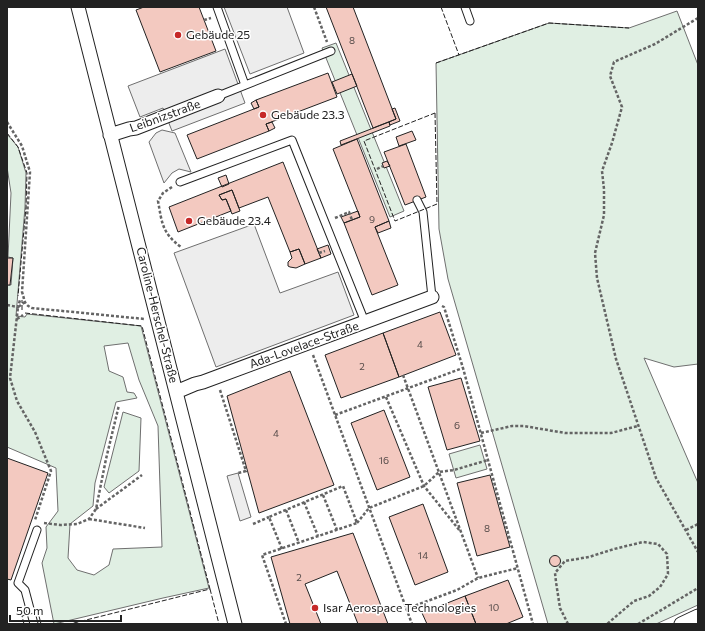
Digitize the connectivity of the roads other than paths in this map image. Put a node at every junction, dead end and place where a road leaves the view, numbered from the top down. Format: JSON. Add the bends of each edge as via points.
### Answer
{"nodes":[{"id":1,"x":78,"y":7,"type":"edge"},
{"id":2,"x":217,"y":7,"type":"edge"},
{"id":3,"x":465,"y":7,"type":"edge"},
{"id":4,"x":470,"y":21,"type":"dead end"},
{"id":5,"x":330,"y":51,"type":"road end"},
{"id":6,"x":245,"y":85,"type":"junction"},
{"id":7,"x":218,"y":96,"type":"joint"},
{"id":8,"x":110,"y":135,"type":"junction"},
{"id":9,"x":180,"y":182,"type":"road end"},
{"id":10,"x":417,"y":200,"type":"dead end"},
{"id":11,"x":432,"y":298,"type":"joint"},
{"id":12,"x":365,"y":322,"type":"junction"},
{"id":13,"x":176,"y":392,"type":"junction"},
{"id":14,"x":37,"y":530,"type":"road end"},
{"id":15,"x":698,"y":616,"type":"edge"},
{"id":16,"x":34,"y":624,"type":"edge"},
{"id":17,"x":235,"y":624,"type":"edge"},
{"id":18,"x":681,"y":624,"type":"edge"}],
"edges":[{"from":1,"to":8,"type":"street","name":"Caroline-Herschel-Straße"},
{"from":2,"to":6,"type":"lane"},
{"from":3,"to":4,"type":"lane"},
{"from":5,"to":6,"type":"lane"},
{"from":6,"to":7,"type":"lane"},
{"from":7,"to":8,"type":"street","name":"Leibnizstraße","via":[[136,128]]},
{"from":8,"to":13,"type":"street","name":"Caroline-Herschel-Straße"},
{"from":9,"to":12,"type":"lane","via":[[292,140]]},
{"from":10,"to":11,"type":"lane","via":[[423,212]]},
{"from":11,"to":12,"type":"street","name":"Ada-Lovelace-Straße"},
{"from":12,"to":13,"type":"street","name":"Ada-Lovelace-Straße"},
{"from":13,"to":17,"type":"street","name":"Caroline-Herschel-Straße"},
{"from":14,"to":16,"type":"lane","via":[[18,583],[25,590]]},
{"from":15,"to":18,"type":"street"}]}
